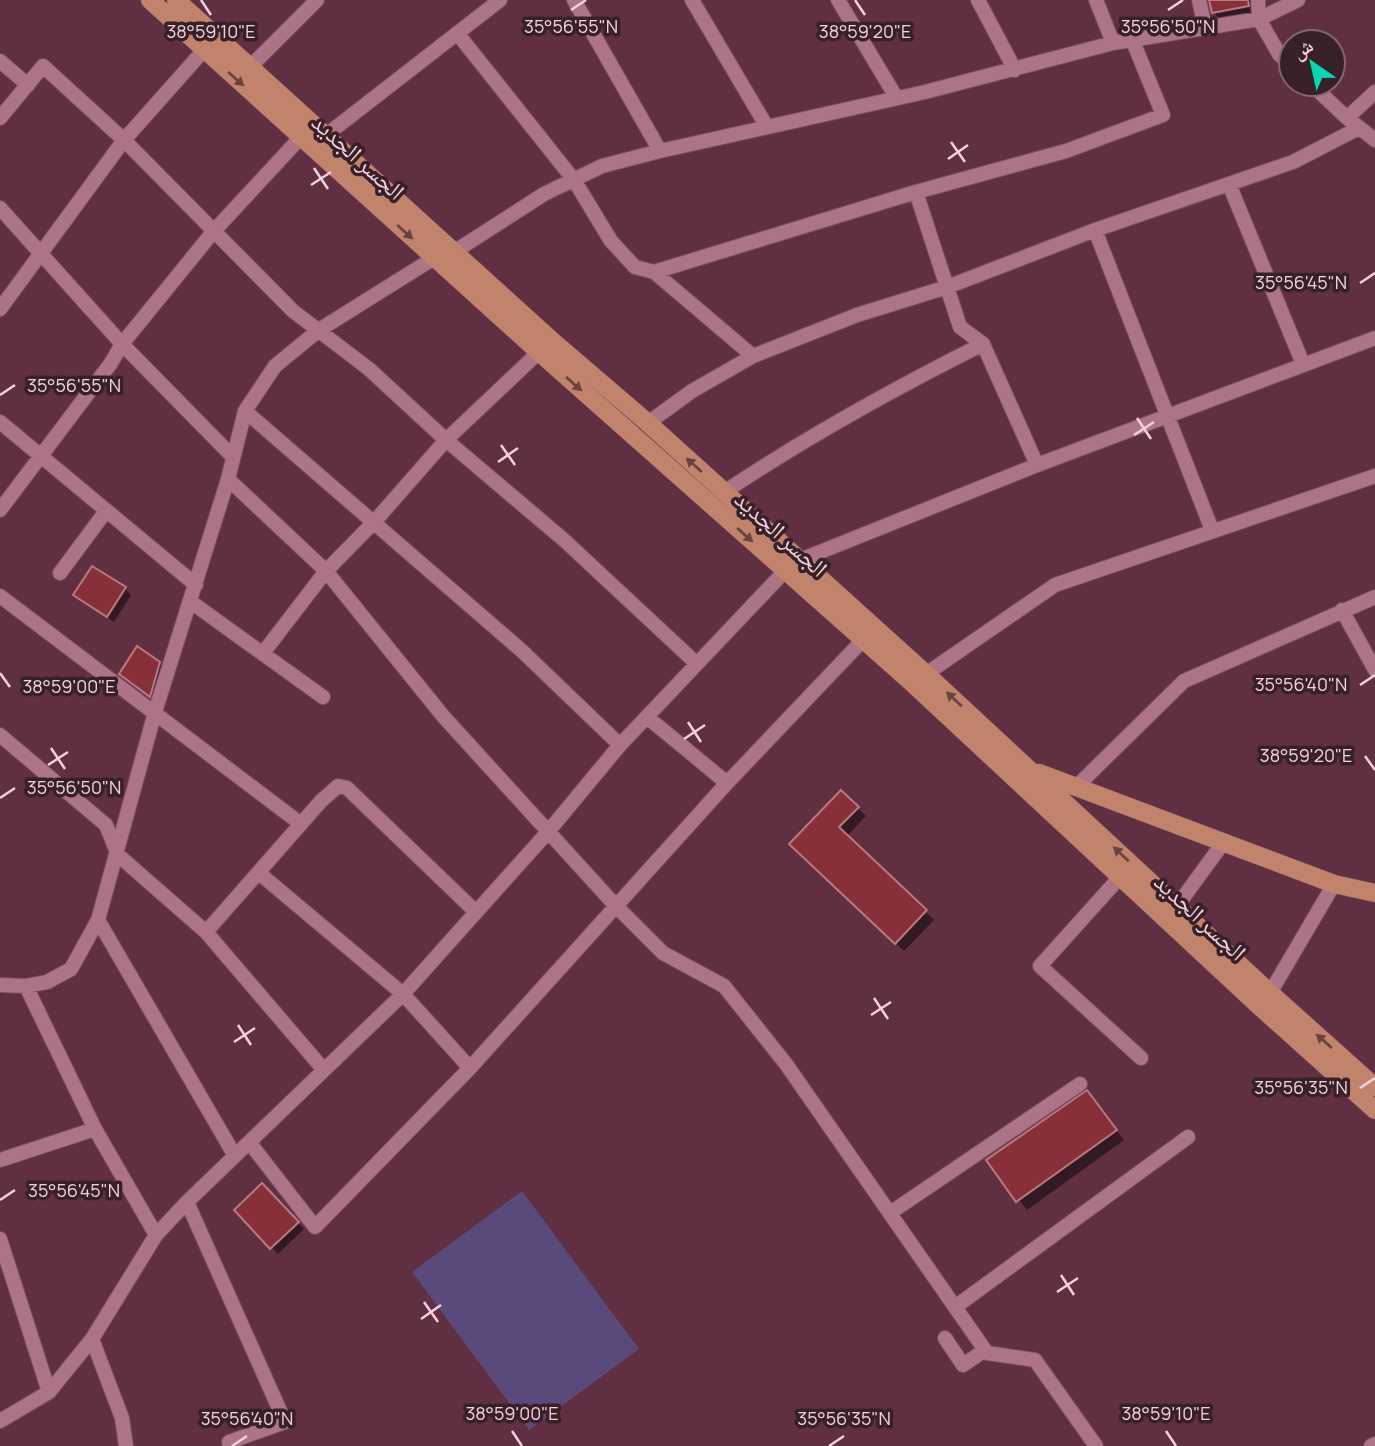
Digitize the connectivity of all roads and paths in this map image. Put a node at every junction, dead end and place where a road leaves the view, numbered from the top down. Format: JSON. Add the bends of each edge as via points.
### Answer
{"nodes":[{"id":1,"x":150,"y":0,"type":"edge"},
{"id":2,"x":176,"y":0,"type":"edge"},
{"id":3,"x":317,"y":0,"type":"edge"},
{"id":4,"x":500,"y":0,"type":"edge"},
{"id":5,"x":574,"y":0,"type":"edge"},
{"id":6,"x":692,"y":0,"type":"edge"},
{"id":7,"x":838,"y":0,"type":"edge"},
{"id":8,"x":978,"y":0,"type":"edge"},
{"id":9,"x":1096,"y":0,"type":"edge"},
{"id":10,"x":1199,"y":0,"type":"edge"},
{"id":11,"x":1258,"y":0,"type":"edge"},
{"id":12,"x":1298,"y":0,"type":"edge"},
{"id":13,"x":1259,"y":19,"type":"junction"},
{"id":14,"x":1205,"y":27,"type":"junction"},
{"id":15,"x":457,"y":33,"type":"junction"},
{"id":16,"x":1132,"y":39,"type":"junction"},
{"id":17,"x":1113,"y":43,"type":"junction"},
{"id":18,"x":204,"y":50,"type":"junction"},
{"id":19,"x":1277,"y":50,"type":"edge"},
{"id":20,"x":0,"y":61,"type":"edge"},
{"id":21,"x":250,"y":67,"type":"junction"},
{"id":22,"x":1015,"y":70,"type":"junction"},
{"id":23,"x":28,"y":85,"type":"junction"},
{"id":24,"x":1375,"y":92,"type":"edge"},
{"id":25,"x":896,"y":97,"type":"junction"},
{"id":26,"x":1326,"y":98,"type":"edge"},
{"id":27,"x":0,"y":118,"type":"edge"},
{"id":28,"x":1347,"y":118,"type":"junction"},
{"id":29,"x":767,"y":127,"type":"junction"},
{"id":30,"x":1360,"y":128,"type":"junction"},
{"id":31,"x":326,"y":135,"type":"junction"},
{"id":32,"x":301,"y":138,"type":"junction"},
{"id":33,"x":124,"y":140,"type":"junction"},
{"id":34,"x":1375,"y":140,"type":"edge"},
{"id":35,"x":660,"y":150,"type":"junction"},
{"id":36,"x":574,"y":180,"type":"junction"},
{"id":37,"x":1229,"y":184,"type":"junction"},
{"id":38,"x":916,"y":192,"type":"junction"},
{"id":39,"x":0,"y":208,"type":"edge"},
{"id":40,"x":1096,"y":230,"type":"junction"},
{"id":41,"x":214,"y":232,"type":"junction"},
{"id":42,"x":454,"y":252,"type":"junction"},
{"id":43,"x":41,"y":256,"type":"junction"},
{"id":44,"x":434,"y":258,"type":"junction"},
{"id":45,"x":654,"y":272,"type":"junction"},
{"id":46,"x":947,"y":286,"type":"junction"},
{"id":47,"x":0,"y":309,"type":"edge"},
{"id":48,"x":319,"y":330,"type":"junction"},
{"id":49,"x":1375,"y":338,"type":"edge"},
{"id":50,"x":122,"y":344,"type":"junction"},
{"id":51,"x":983,"y":344,"type":"junction"},
{"id":52,"x":539,"y":352,"type":"junction"},
{"id":53,"x":753,"y":356,"type":"junction"},
{"id":54,"x":1303,"y":364,"type":"junction"},
{"id":55,"x":246,"y":411,"type":"junction"},
{"id":56,"x":1167,"y":415,"type":"junction"},
{"id":57,"x":0,"y":422,"type":"edge"},
{"id":58,"x":648,"y":423,"type":"junction"},
{"id":59,"x":446,"y":440,"type":"junction"},
{"id":60,"x":40,"y":456,"type":"junction"},
{"id":61,"x":233,"y":457,"type":"junction"},
{"id":62,"x":1037,"y":465,"type":"junction"},
{"id":63,"x":1375,"y":476,"type":"edge"},
{"id":64,"x":228,"y":479,"type":"junction"},
{"id":65,"x":724,"y":492,"type":"junction"},
{"id":66,"x":0,"y":510,"type":"edge"},
{"id":67,"x":106,"y":511,"type":"junction"},
{"id":68,"x":375,"y":521,"type":"junction"},
{"id":69,"x":1212,"y":530,"type":"junction"},
{"id":70,"x":792,"y":566,"type":"junction"},
{"id":71,"x":326,"y":571,"type":"junction"},
{"id":72,"x":60,"y":573,"type":"dead end"},
{"id":73,"x":196,"y":585,"type":"junction"},
{"id":74,"x":0,"y":596,"type":"edge"},
{"id":75,"x":1375,"y":597,"type":"edge"},
{"id":76,"x":191,"y":601,"type":"junction"},
{"id":77,"x":1342,"y":610,"type":"junction"},
{"id":78,"x":863,"y":640,"type":"junction"},
{"id":79,"x":263,"y":653,"type":"junction"},
{"id":80,"x":696,"y":663,"type":"junction"},
{"id":81,"x":1375,"y":670,"type":"edge"},
{"id":82,"x":926,"y":674,"type":"junction"},
{"id":83,"x":323,"y":697,"type":"dead end"},
{"id":84,"x":155,"y":712,"type":"junction"},
{"id":85,"x":647,"y":717,"type":"junction"},
{"id":86,"x":1,"y":737,"type":"edge"},
{"id":87,"x":620,"y":745,"type":"junction"},
{"id":88,"x":1031,"y":770,"type":"junction"},
{"id":89,"x":727,"y":783,"type":"junction"},
{"id":90,"x":1077,"y":786,"type":"junction"},
{"id":91,"x":301,"y":824,"type":"junction"},
{"id":92,"x":548,"y":833,"type":"junction"},
{"id":93,"x":1223,"y":843,"type":"junction"},
{"id":94,"x":118,"y":855,"type":"junction"},
{"id":95,"x":259,"y":873,"type":"junction"},
{"id":96,"x":1120,"y":877,"type":"junction"},
{"id":97,"x":1334,"y":884,"type":"junction"},
{"id":98,"x":1375,"y":893,"type":"edge"},
{"id":99,"x":615,"y":905,"type":"junction"},
{"id":100,"x":1177,"y":906,"type":"junction"},
{"id":101,"x":476,"y":912,"type":"junction"},
{"id":102,"x":98,"y":920,"type":"junction"},
{"id":103,"x":206,"y":932,"type":"junction"},
{"id":104,"x":0,"y":985,"type":"edge"},
{"id":105,"x":26,"y":986,"type":"junction"},
{"id":106,"x":1270,"y":993,"type":"junction"},
{"id":107,"x":403,"y":994,"type":"junction"},
{"id":108,"x":1141,"y":1058,"type":"dead end"},
{"id":109,"x":470,"y":1068,"type":"junction"},
{"id":110,"x":324,"y":1070,"type":"junction"},
{"id":111,"x":1080,"y":1084,"type":"dead end"},
{"id":112,"x":1375,"y":1087,"type":"edge"},
{"id":113,"x":1375,"y":1110,"type":"edge"},
{"id":114,"x":95,"y":1129,"type":"junction"},
{"id":115,"x":1188,"y":1137,"type":"dead end"},
{"id":116,"x":249,"y":1142,"type":"junction"},
{"id":117,"x":235,"y":1156,"type":"junction"},
{"id":118,"x":0,"y":1160,"type":"edge"},
{"id":119,"x":187,"y":1202,"type":"junction"},
{"id":120,"x":890,"y":1213,"type":"junction"},
{"id":121,"x":156,"y":1236,"type":"junction"},
{"id":122,"x":0,"y":1239,"type":"edge"},
{"id":123,"x":955,"y":1307,"type":"junction"},
{"id":124,"x":946,"y":1338,"type":"dead end"},
{"id":125,"x":92,"y":1339,"type":"junction"},
{"id":126,"x":985,"y":1350,"type":"junction"},
{"id":127,"x":49,"y":1392,"type":"junction"},
{"id":128,"x":0,"y":1421,"type":"edge"},
{"id":129,"x":127,"y":1446,"type":"edge"},
{"id":130,"x":230,"y":1446,"type":"edge"},
{"id":131,"x":1096,"y":1446,"type":"edge"}],
"edges":[{"from":1,"to":18,"type":"main road","name":"الجسر الجديد"},
{"from":2,"to":21,"type":"main road","name":"الجسر الجديد"},
{"from":3,"to":21,"type":"street"},
{"from":4,"to":15,"type":"street"},
{"from":5,"to":35,"type":"street"},
{"from":6,"to":29,"type":"street"},
{"from":7,"to":25,"type":"street"},
{"from":8,"to":22,"type":"street"},
{"from":9,"to":17,"type":"street"},
{"from":10,"to":14,"type":"street"},
{"from":11,"to":13,"type":"street"},
{"from":12,"to":13,"type":"street"},
{"from":13,"to":14,"type":"street"},
{"from":13,"to":19,"type":"street"},
{"from":14,"to":16,"type":"street"},
{"from":15,"to":31,"type":"street"},
{"from":15,"to":36,"type":"street"},
{"from":16,"to":17,"type":"street"},
{"from":16,"to":38,"type":"street","via":[[1163,115],[1066,151]]},
{"from":17,"to":22,"type":"street"},
{"from":18,"to":32,"type":"main road","name":"الجسر الجديد","one_way":true},
{"from":18,"to":33,"type":"street"},
{"from":20,"to":23,"type":"street"},
{"from":21,"to":31,"type":"main road","name":"الجسر الجديد"},
{"from":22,"to":25,"type":"street"},
{"from":23,"to":27,"type":"street"},
{"from":23,"to":33,"type":"street","via":[[43,66]]},
{"from":24,"to":28,"type":"street"},
{"from":25,"to":29,"type":"street"},
{"from":26,"to":28,"type":"street"},
{"from":28,"to":30,"type":"street"},
{"from":29,"to":35,"type":"street"},
{"from":30,"to":34,"type":"street"},
{"from":30,"to":37,"type":"street","via":[[1293,162]]},
{"from":31,"to":42,"type":"main road","name":"الجسر الجديد"},
{"from":32,"to":41,"type":"street"},
{"from":32,"to":44,"type":"main road","name":"الجسر الجديد","one_way":true},
{"from":33,"to":41,"type":"street"},
{"from":33,"to":43,"type":"street"},
{"from":35,"to":36,"type":"street","via":[[602,166]]},
{"from":36,"to":42,"type":"street"},
{"from":36,"to":45,"type":"street","via":[[611,241],[635,267]]},
{"from":37,"to":40,"type":"street"},
{"from":37,"to":54,"type":"street"},
{"from":38,"to":45,"type":"street"},
{"from":38,"to":46,"type":"street"},
{"from":39,"to":43,"type":"street"},
{"from":40,"to":46,"type":"street"},
{"from":40,"to":56,"type":"street"},
{"from":41,"to":48,"type":"street","via":[[293,311]]},
{"from":41,"to":50,"type":"street"},
{"from":42,"to":58,"type":"main road","name":"الجسر الجديد"},
{"from":43,"to":47,"type":"street"},
{"from":43,"to":50,"type":"street"},
{"from":44,"to":48,"type":"street"},
{"from":44,"to":52,"type":"main road","name":"الجسر الجديد"},
{"from":45,"to":53,"type":"street"},
{"from":46,"to":51,"type":"street","via":[[960,327]]},
{"from":46,"to":53,"type":"street"},
{"from":48,"to":55,"type":"street","via":[[275,366]]},
{"from":48,"to":59,"type":"street"},
{"from":49,"to":54,"type":"street"},
{"from":50,"to":60,"type":"street"},
{"from":50,"to":61,"type":"street"},
{"from":51,"to":62,"type":"street"},
{"from":51,"to":65,"type":"street","via":[[773,459]]},
{"from":52,"to":59,"type":"street"},
{"from":52,"to":70,"type":"main road","name":"الجسر الجديد","one_way":true},
{"from":53,"to":58,"type":"street"},
{"from":54,"to":56,"type":"street"},
{"from":55,"to":61,"type":"street"},
{"from":55,"to":68,"type":"street"},
{"from":56,"to":62,"type":"street"},
{"from":56,"to":69,"type":"street"},
{"from":57,"to":60,"type":"street"},
{"from":65,"to":58,"type":"main road","name":"الجسر الجديد","one_way":true},
{"from":59,"to":68,"type":"street"},
{"from":59,"to":80,"type":"street","via":[[564,540]]},
{"from":60,"to":66,"type":"street"},
{"from":60,"to":67,"type":"street"},
{"from":61,"to":64,"type":"street"},
{"from":62,"to":70,"type":"street"},
{"from":63,"to":69,"type":"street"},
{"from":64,"to":71,"type":"street"},
{"from":64,"to":73,"type":"street"},
{"from":65,"to":70,"type":"main road","name":"الجسر الجديد"},
{"from":67,"to":72,"type":"street"},
{"from":67,"to":73,"type":"street"},
{"from":68,"to":71,"type":"street"},
{"from":68,"to":87,"type":"street"},
{"from":69,"to":82,"type":"street","via":[[1055,585]]},
{"from":70,"to":78,"type":"main road","name":"الجسر الجديد"},
{"from":70,"to":80,"type":"street"},
{"from":70,"to":82,"type":"main road","name":"الجسر الجديد"},
{"from":71,"to":79,"type":"street"},
{"from":71,"to":92,"type":"street","via":[[443,716]]},
{"from":73,"to":76,"type":"street"},
{"from":74,"to":84,"type":"street"},
{"from":75,"to":77,"type":"street"},
{"from":76,"to":79,"type":"street"},
{"from":76,"to":84,"type":"street"},
{"from":77,"to":81,"type":"street"},
{"from":77,"to":90,"type":"street","via":[[1184,681]]},
{"from":78,"to":89,"type":"street"},
{"from":78,"to":96,"type":"main road","name":"الجسر الجديد"},
{"from":79,"to":83,"type":"street"},
{"from":80,"to":85,"type":"street"},
{"from":88,"to":82,"type":"main road","name":"الجسر الجديد","one_way":true},
{"from":84,"to":91,"type":"street"},
{"from":84,"to":94,"type":"street"},
{"from":85,"to":87,"type":"street"},
{"from":85,"to":89,"type":"street"},
{"from":86,"to":94,"type":"street","via":[[106,825]]},
{"from":87,"to":92,"type":"street"},
{"from":88,"to":90,"type":"main road"},
{"from":100,"to":88,"type":"main road","name":"الجسر الجديد","one_way":true},
{"from":89,"to":99,"type":"street"},
{"from":90,"to":93,"type":"main road"},
{"from":91,"to":95,"type":"street"},
{"from":91,"to":101,"type":"street","via":[[331,791],[338,786],[346,788]]},
{"from":92,"to":99,"type":"street"},
{"from":92,"to":101,"type":"street"},
{"from":93,"to":97,"type":"main road"},
{"from":93,"to":100,"type":"street"},
{"from":94,"to":102,"type":"street"},
{"from":94,"to":103,"type":"street"},
{"from":95,"to":103,"type":"street"},
{"from":95,"to":107,"type":"street"},
{"from":96,"to":108,"type":"street","via":[[1040,966]]},
{"from":96,"to":113,"type":"main road","name":"الجسر الجديد"},
{"from":97,"to":98,"type":"main road"},
{"from":97,"to":106,"type":"street"},
{"from":99,"to":109,"type":"street"},
{"from":99,"to":120,"type":"street","via":[[663,953],[724,986],[786,1064]]},
{"from":100,"to":106,"type":"main road","name":"الجسر الجديد"},
{"from":101,"to":107,"type":"street"},
{"from":102,"to":105,"type":"street","via":[[71,969],[47,982]]},
{"from":102,"to":117,"type":"street"},
{"from":103,"to":110,"type":"street"},
{"from":104,"to":105,"type":"street"},
{"from":105,"to":114,"type":"street"},
{"from":112,"to":106,"type":"main road","name":"الجسر الجديد","one_way":true},
{"from":107,"to":109,"type":"street"},
{"from":107,"to":110,"type":"street"},
{"from":109,"to":116,"type":"street","via":[[315,1227]]},
{"from":110,"to":116,"type":"street"},
{"from":111,"to":120,"type":"street"},
{"from":114,"to":118,"type":"street"},
{"from":114,"to":121,"type":"street"},
{"from":115,"to":123,"type":"street"},
{"from":116,"to":117,"type":"street"},
{"from":117,"to":119,"type":"street"},
{"from":119,"to":121,"type":"street"},
{"from":119,"to":130,"type":"street","via":[[285,1422],[229,1442]]},
{"from":120,"to":123,"type":"street"},
{"from":121,"to":125,"type":"street"},
{"from":122,"to":127,"type":"street"},
{"from":123,"to":126,"type":"street"},
{"from":124,"to":126,"type":"street","via":[[963,1365]]},
{"from":125,"to":127,"type":"street"},
{"from":125,"to":129,"type":"street","via":[[122,1418]]},
{"from":126,"to":131,"type":"street","via":[[1035,1360]]},
{"from":127,"to":128,"type":"street"}]}
